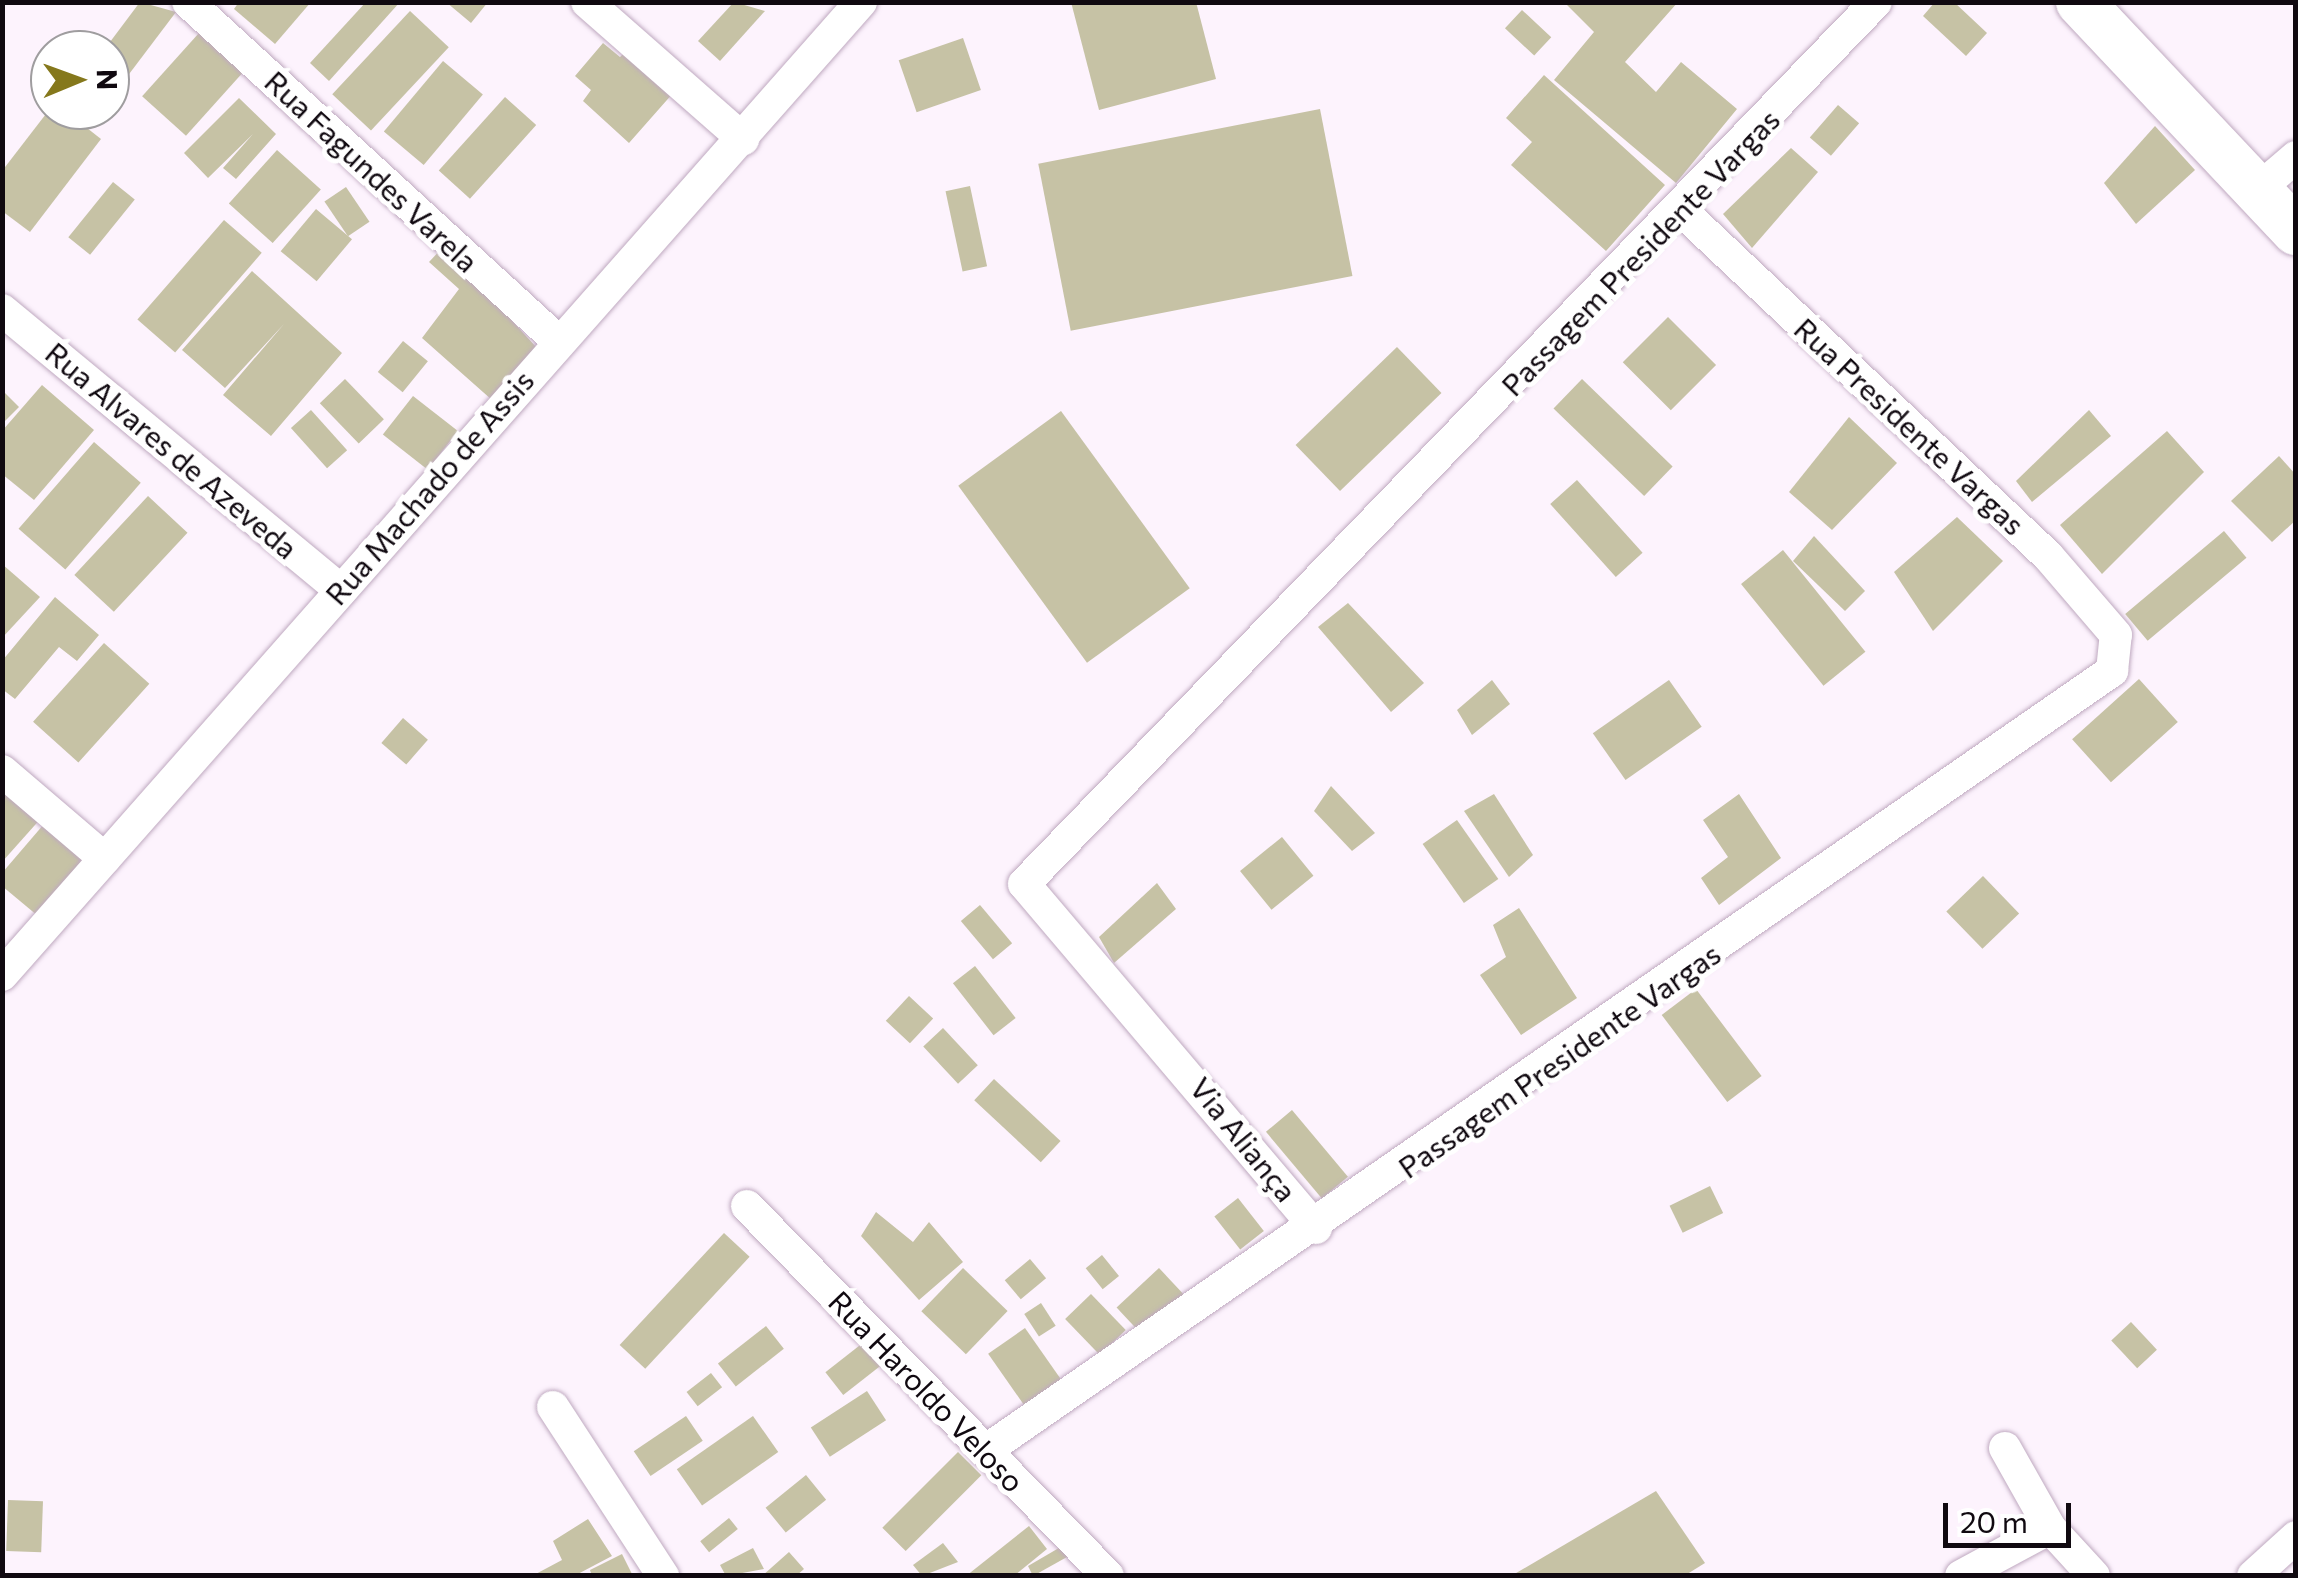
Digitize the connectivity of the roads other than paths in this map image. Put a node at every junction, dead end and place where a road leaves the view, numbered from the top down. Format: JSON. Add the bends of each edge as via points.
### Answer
{"nodes":[{"id":1,"x":188,"y":2,"type":"edge"},
{"id":2,"x":587,"y":2,"type":"edge"},
{"id":3,"x":860,"y":2,"type":"edge"},
{"id":4,"x":1876,"y":2,"type":"edge"},
{"id":5,"x":2080,"y":2,"type":"edge"},
{"id":6,"x":743,"y":139,"type":"junction"},
{"id":7,"x":2296,"y":157,"type":"edge"},
{"id":8,"x":2255,"y":192,"type":"junction"},
{"id":9,"x":1682,"y":212,"type":"junction"},
{"id":10,"x":2296,"y":232,"type":"edge"},
{"id":11,"x":2,"y":310,"type":"edge"},
{"id":12,"x":556,"y":340,"type":"junction"},
{"id":13,"x":340,"y":590,"type":"junction"},
{"id":14,"x":2119,"y":654,"type":"joint"},
{"id":15,"x":2,"y":771,"type":"edge"},
{"id":16,"x":105,"y":859,"type":"junction"},
{"id":17,"x":1024,"y":884,"type":"joint"},
{"id":18,"x":2,"y":974,"type":"edge"},
{"id":19,"x":747,"y":1206,"type":"dead end"},
{"id":20,"x":1316,"y":1228,"type":"junction"},
{"id":21,"x":553,"y":1406,"type":"dead end"},
{"id":22,"x":2005,"y":1448,"type":"dead end"},
{"id":23,"x":985,"y":1452,"type":"junction"},
{"id":24,"x":2050,"y":1528,"type":"junction"},
{"id":25,"x":2296,"y":1537,"type":"edge"},
{"id":26,"x":663,"y":1576,"type":"edge"},
{"id":27,"x":1108,"y":1576,"type":"edge"},
{"id":28,"x":1961,"y":1576,"type":"edge"},
{"id":29,"x":2094,"y":1576,"type":"edge"},
{"id":30,"x":2253,"y":1576,"type":"edge"}],
"edges":[{"from":1,"to":12,"type":"street","name":"Rua Fagundes Varela"},
{"from":2,"to":6,"type":"street"},
{"from":3,"to":6,"type":"street","name":"Rua Machado de Assis"},
{"from":4,"to":9,"type":"street","name":"Passagem Presidente Vargas"},
{"from":5,"to":8,"type":"main road"},
{"from":6,"to":12,"type":"street","name":"Rua Machado de Assis"},
{"from":7,"to":8,"type":"street"},
{"from":8,"to":10,"type":"main road"},
{"from":9,"to":14,"type":"street","name":"Rua Presidente Vargas","via":[[2048,556],[2116,635]]},
{"from":9,"to":17,"type":"street","name":"Passagem Presidente Vargas"},
{"from":11,"to":13,"type":"street","name":"Rua Alvares de Azeveda"},
{"from":12,"to":13,"type":"street","name":"Rua Machado de Assis"},
{"from":13,"to":16,"type":"street","name":"Rua Machado de Assis"},
{"from":14,"to":20,"type":"street","name":"Passagem Presidente Vargas","via":[[2094,688]]},
{"from":15,"to":16,"type":"street"},
{"from":16,"to":18,"type":"street","name":"Rua Machado de Assis"},
{"from":17,"to":20,"type":"street","name":"Via Aliança","via":[[1173,1050]]},
{"from":19,"to":23,"type":"street","name":"Rua Haroldo Veloso"},
{"from":20,"to":23,"type":"street","name":"Passagem Presidente Vargas"},
{"from":21,"to":26,"type":"street"},
{"from":22,"to":24,"type":"street"},
{"from":23,"to":27,"type":"street","name":"Rua Haroldo Veloso"},
{"from":24,"to":28,"type":"street"},
{"from":24,"to":29,"type":"street"},
{"from":25,"to":30,"type":"street"}]}
